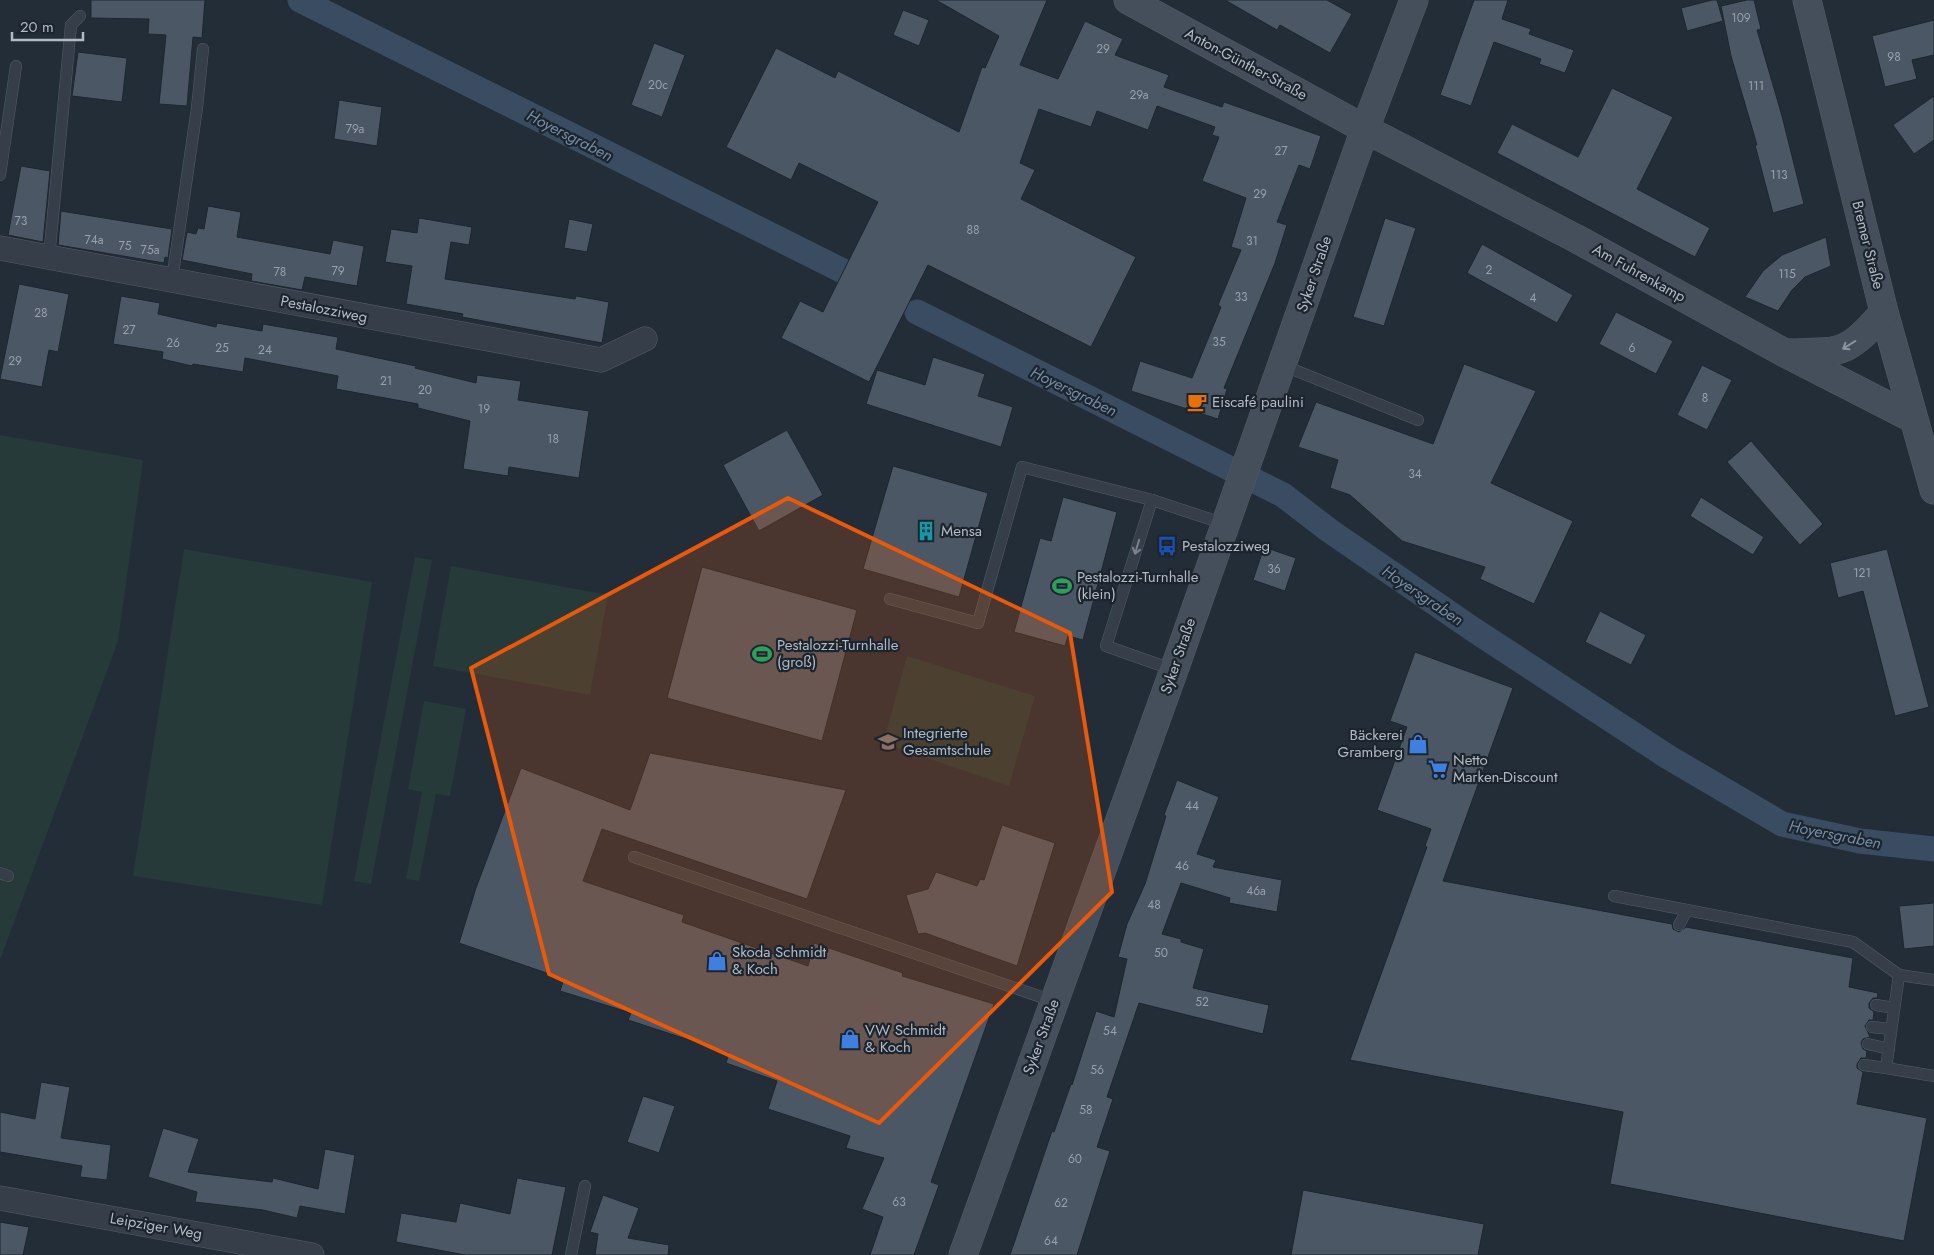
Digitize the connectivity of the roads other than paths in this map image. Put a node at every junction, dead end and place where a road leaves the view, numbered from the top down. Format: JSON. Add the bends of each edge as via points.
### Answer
{"nodes":[{"id":1,"x":1128,"y":0,"type":"edge"},
{"id":2,"x":1414,"y":0,"type":"edge"},
{"id":3,"x":1807,"y":0,"type":"edge"},
{"id":4,"x":80,"y":16,"type":"dead end"},
{"id":5,"x":203,"y":49,"type":"dead end"},
{"id":6,"x":16,"y":66,"type":"dead end"},
{"id":7,"x":1365,"y":129,"type":"junction"},
{"id":8,"x":0,"y":175,"type":"edge"},
{"id":9,"x":0,"y":248,"type":"edge"},
{"id":10,"x":49,"y":258,"type":"junction"},
{"id":11,"x":172,"y":280,"type":"junction"},
{"id":12,"x":1884,"y":312,"type":"junction"},
{"id":13,"x":645,"y":339,"type":"dead end"},
{"id":14,"x":1785,"y":353,"type":"junction"},
{"id":15,"x":1282,"y":365,"type":"junction"},
{"id":16,"x":1912,"y":418,"type":"junction"},
{"id":17,"x":1418,"y":420,"type":"dead end"},
{"id":18,"x":1934,"y":433,"type":"edge"},
{"id":19,"x":1934,"y":490,"type":"edge"},
{"id":20,"x":1152,"y":500,"type":"junction"},
{"id":21,"x":1229,"y":513,"type":"junction"},
{"id":22,"x":890,"y":599,"type":"dead end"},
{"id":23,"x":1174,"y":670,"type":"junction"},
{"id":24,"x":634,"y":857,"type":"dead end"},
{"id":25,"x":1614,"y":896,"type":"dead end"},
{"id":26,"x":1687,"y":910,"type":"junction"},
{"id":27,"x":1679,"y":926,"type":"dead end"},
{"id":28,"x":1899,"y":975,"type":"junction"},
{"id":29,"x":1934,"y":980,"type":"edge"},
{"id":30,"x":1053,"y":1001,"type":"junction"},
{"id":31,"x":1876,"y":1005,"type":"dead end"},
{"id":32,"x":1894,"y":1008,"type":"junction"},
{"id":33,"x":1872,"y":1027,"type":"dead end"},
{"id":34,"x":1891,"y":1029,"type":"junction"},
{"id":35,"x":1868,"y":1044,"type":"dead end"},
{"id":36,"x":1889,"y":1049,"type":"junction"},
{"id":37,"x":1864,"y":1065,"type":"dead end"},
{"id":38,"x":1886,"y":1068,"type":"junction"},
{"id":39,"x":1934,"y":1076,"type":"edge"},
{"id":40,"x":585,"y":1186,"type":"dead end"},
{"id":41,"x":0,"y":1198,"type":"edge"},
{"id":42,"x":312,"y":1255,"type":"edge"},
{"id":43,"x":572,"y":1255,"type":"edge"},
{"id":44,"x":963,"y":1255,"type":"edge"}],
"edges":[{"from":1,"to":7,"type":"main road","name":"Anton-Günther-Straße"},
{"from":2,"to":7,"type":"main road","name":"Syker Straße"},
{"from":3,"to":12,"type":"main road","name":"Bremer Straße"},
{"from":4,"to":10,"type":"lane","via":[[70,26]]},
{"from":5,"to":11,"type":"lane"},
{"from":6,"to":8,"type":"lane"},
{"from":7,"to":14,"type":"main road","name":"Am Fuhrenkamp","via":[[1577,238]]},
{"from":7,"to":15,"type":"main road","name":"Syker Straße"},
{"from":9,"to":10,"type":"street","name":"Pestalozziweg"},
{"from":10,"to":11,"type":"street","name":"Pestalozziweg"},
{"from":11,"to":13,"type":"street","name":"Pestalozziweg","via":[[601,360]]},
{"from":12,"to":14,"type":"main road","one_way":true,"via":[[1849,347],[1834,352]]},
{"from":12,"to":16,"type":"main road","name":"Bremer Straße"},
{"from":14,"to":16,"type":"main road","name":"Am Fuhrenkamp"},
{"from":15,"to":17,"type":"lane"},
{"from":15,"to":21,"type":"main road","name":"Syker Straße"},
{"from":16,"to":18,"type":"street"},
{"from":16,"to":19,"type":"main road","name":"Bremer Straße"},
{"from":20,"to":21,"type":"lane"},
{"from":20,"to":22,"type":"lane","via":[[1022,467],[978,623]]},
{"from":20,"to":23,"type":"lane","one_way":true,"via":[[1106,646]]},
{"from":21,"to":23,"type":"main road","name":"Syker Straße"},
{"from":23,"to":30,"type":"main road","name":"Syker Straße"},
{"from":24,"to":30,"type":"lane"},
{"from":25,"to":26,"type":"lane"},
{"from":26,"to":27,"type":"lane"},
{"from":26,"to":28,"type":"lane","via":[[1853,942]]},
{"from":28,"to":29,"type":"lane"},
{"from":28,"to":32,"type":"lane"},
{"from":30,"to":44,"type":"main road","name":"Syker Straße"},
{"from":31,"to":32,"type":"lane"},
{"from":32,"to":34,"type":"lane"},
{"from":33,"to":34,"type":"lane"},
{"from":34,"to":36,"type":"lane"},
{"from":35,"to":36,"type":"lane"},
{"from":36,"to":38,"type":"lane"},
{"from":37,"to":38,"type":"lane"},
{"from":38,"to":39,"type":"lane"},
{"from":40,"to":43,"type":"lane"},
{"from":41,"to":42,"type":"street","name":"Leipziger Weg"}]}
